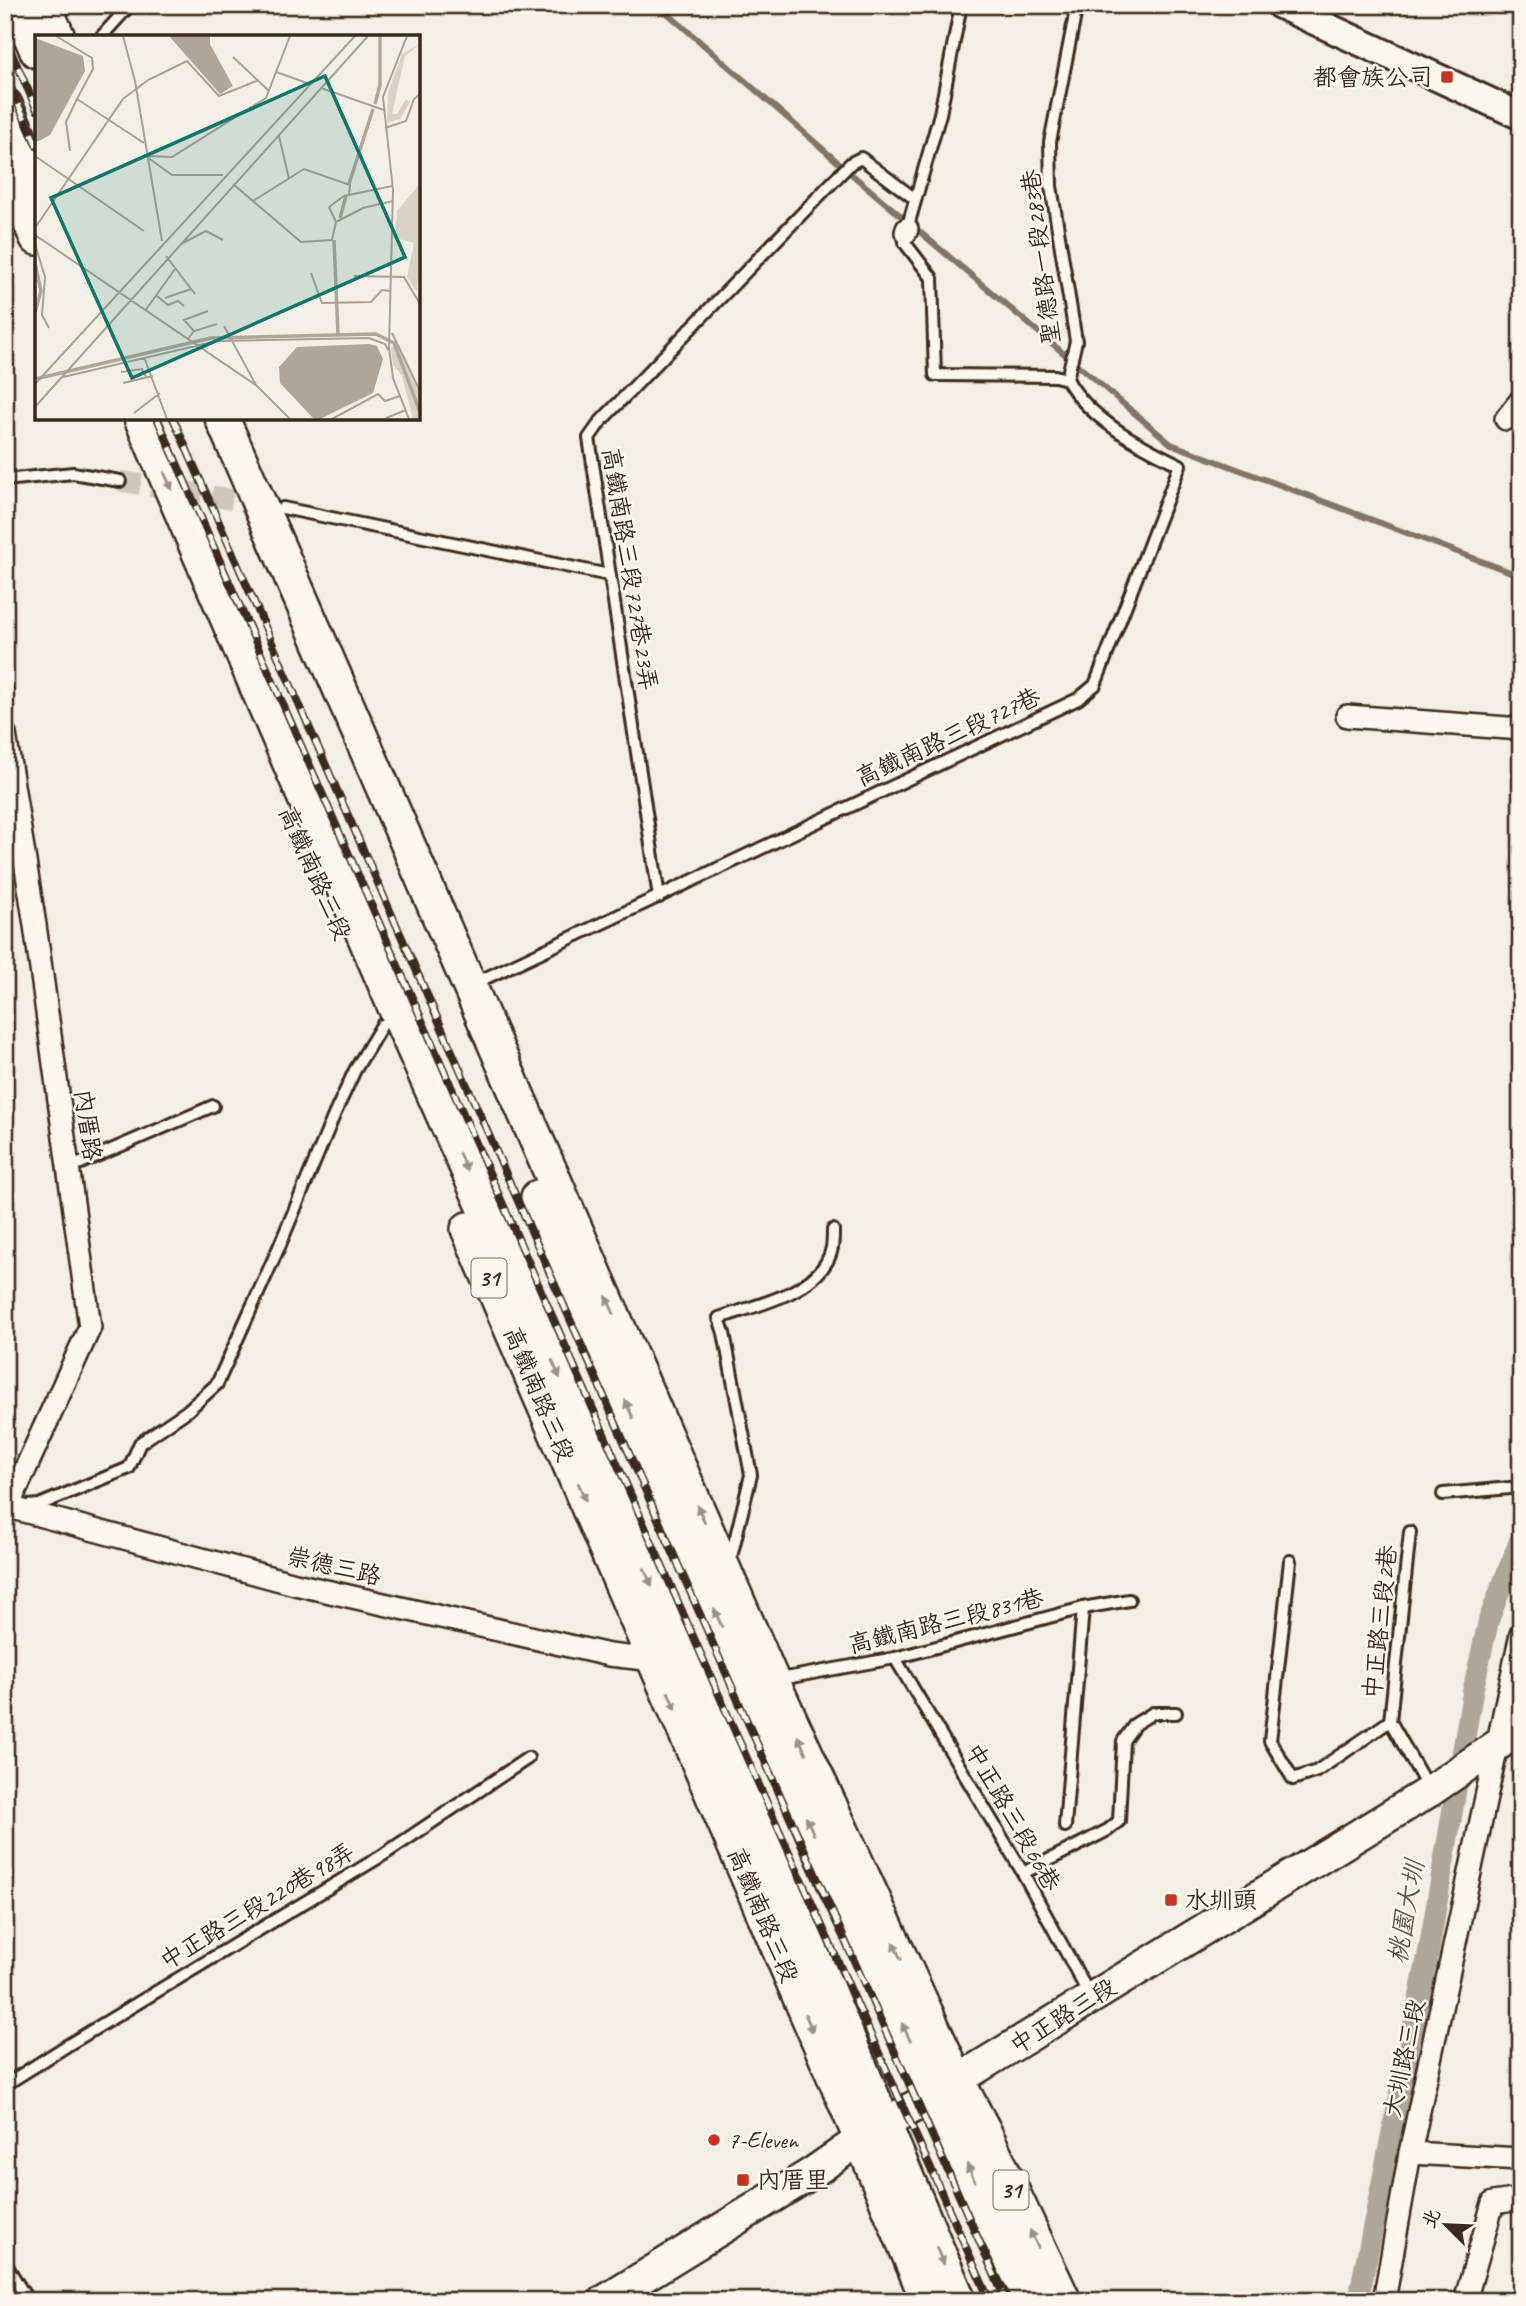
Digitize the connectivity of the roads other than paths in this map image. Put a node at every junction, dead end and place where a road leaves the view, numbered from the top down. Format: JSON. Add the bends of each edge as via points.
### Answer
{"nodes":[{"id":1,"x":17,"y":5,"type":"edge"},
{"id":2,"x":44,"y":5,"type":"edge"},
{"id":3,"x":130,"y":5,"type":"edge"},
{"id":4,"x":961,"y":5,"type":"edge"},
{"id":5,"x":1077,"y":5,"type":"edge"},
{"id":6,"x":1280,"y":5,"type":"edge"},
{"id":7,"x":57,"y":35,"type":"edge"},
{"id":8,"x":103,"y":35,"type":"edge"},
{"id":9,"x":35,"y":46,"type":"edge"},
{"id":10,"x":5,"y":105,"type":"edge"},
{"id":11,"x":1521,"y":116,"type":"edge"},
{"id":12,"x":5,"y":166,"type":"edge"},
{"id":13,"x":35,"y":173,"type":"edge"},
{"id":14,"x":915,"y":200,"type":"junction"},
{"id":15,"x":35,"y":234,"type":"edge"},
{"id":16,"x":1067,"y":379,"type":"junction"},
{"id":17,"x":1521,"y":400,"type":"edge"},
{"id":18,"x":1506,"y":419,"type":"dead end"},
{"id":19,"x":117,"y":420,"type":"edge"},
{"id":20,"x":142,"y":420,"type":"edge"},
{"id":21,"x":199,"y":420,"type":"edge"},
{"id":22,"x":223,"y":420,"type":"edge"},
{"id":23,"x":5,"y":480,"type":"edge"},
{"id":24,"x":120,"y":481,"type":"tunnel mouth"},
{"id":25,"x":283,"y":508,"type":"dead end"},
{"id":26,"x":609,"y":575,"type":"junction"},
{"id":27,"x":1347,"y":716,"type":"dead end"},
{"id":28,"x":1521,"y":729,"type":"edge"},
{"id":29,"x":5,"y":734,"type":"edge"},
{"id":30,"x":659,"y":897,"type":"junction"},
{"id":31,"x":471,"y":985,"type":"junction"},
{"id":32,"x":382,"y":1026,"type":"junction"},
{"id":33,"x":213,"y":1106,"type":"dead end"},
{"id":34,"x":68,"y":1169,"type":"junction"},
{"id":35,"x":448,"y":1183,"type":"junction"},
{"id":36,"x":833,"y":1230,"type":"dead end"},
{"id":37,"x":500,"y":1246,"type":"junction"},
{"id":38,"x":1515,"y":1487,"type":"edge"},
{"id":39,"x":1443,"y":1494,"type":"dead end"},
{"id":40,"x":7,"y":1506,"type":"edge"},
{"id":41,"x":1410,"y":1532,"type":"dead end"},
{"id":42,"x":1290,"y":1560,"type":"dead end"},
{"id":43,"x":727,"y":1574,"type":"junction"},
{"id":44,"x":1129,"y":1600,"type":"dead end"},
{"id":45,"x":1083,"y":1608,"type":"junction"},
{"id":46,"x":1521,"y":1634,"type":"edge"},
{"id":47,"x":895,"y":1658,"type":"junction"},
{"id":48,"x":654,"y":1660,"type":"junction"},
{"id":49,"x":772,"y":1680,"type":"junction"},
{"id":50,"x":1176,"y":1713,"type":"dead end"},
{"id":51,"x":1391,"y":1721,"type":"junction"},
{"id":52,"x":1509,"y":1737,"type":"edge"},
{"id":53,"x":528,"y":1758,"type":"dead end"},
{"id":54,"x":1419,"y":1797,"type":"junction"},
{"id":55,"x":1065,"y":1826,"type":"dead end"},
{"id":56,"x":1023,"y":1873,"type":"junction"},
{"id":57,"x":1091,"y":1999,"type":"junction"},
{"id":58,"x":5,"y":2085,"type":"edge"},
{"id":59,"x":946,"y":2087,"type":"junction"},
{"id":60,"x":873,"y":2132,"type":"junction"},
{"id":61,"x":1410,"y":2153,"type":"junction"},
{"id":62,"x":1521,"y":2159,"type":"edge"},
{"id":63,"x":1521,"y":2199,"type":"edge"},
{"id":64,"x":5,"y":2263,"type":"edge"},
{"id":65,"x":28,"y":2301,"type":"edge"},
{"id":66,"x":604,"y":2301,"type":"edge"},
{"id":67,"x":928,"y":2301,"type":"edge"},
{"id":68,"x":959,"y":2301,"type":"edge"},
{"id":69,"x":1032,"y":2301,"type":"edge"},
{"id":70,"x":1064,"y":2301,"type":"edge"},
{"id":71,"x":1384,"y":2301,"type":"edge"},
{"id":72,"x":1465,"y":2301,"type":"edge"}],
"edges":[{"from":1,"to":9,"type":"main road"},
{"from":2,"to":7,"type":"main road"},
{"from":3,"to":8,"type":"lane"},
{"from":4,"to":14,"type":"lane","via":[[940,114]]},
{"from":5,"to":16,"type":"lane","name":"聖德路一段283巷","via":[[1050,142],[1051,186],[1076,341]]},
{"from":6,"to":11,"type":"street"},
{"from":10,"to":13,"type":"main road"},
{"from":12,"to":15,"type":"main road"},
{"from":14,"to":16,"type":"lane","via":[[905,243],[932,278],[935,375]]},
{"from":14,"to":26,"type":"lane","name":"高鐵南路三段727巷23弄","via":[[862,158],[851,163],[601,421],[589,438]]},
{"from":16,"to":30,"type":"lane","name":"高鐵南路三段727巷","via":[[1075,395],[1130,440],[1181,465],[1095,685],[1078,699]]},
{"from":17,"to":18,"type":"street"},
{"from":19,"to":32,"type":"main road","name":"高鐵南路三段","number":"31"},
{"from":20,"to":37,"type":"main road","name":"高鐵南路三段","number":"31","one_way":true},
{"from":59,"to":21,"type":"main road","number":"31","one_way":true,"via":[[838,1891]]},
{"from":22,"to":31,"type":"main road","number":"31"},
{"from":23,"to":24,"type":"lane","via":[[73,473]]},
{"from":25,"to":26,"type":"lane"},
{"from":26,"to":30,"type":"lane","name":"高鐵南路三段727巷23弄"},
{"from":27,"to":28,"type":"street"},
{"from":29,"to":34,"type":"street","name":"內厝路"},
{"from":30,"to":31,"type":"lane","name":"高鐵南路三段727巷"},
{"from":43,"to":31,"type":"main road","number":"31","one_way":true},
{"from":32,"to":35,"type":"main road","name":"高鐵南路三段","number":"31"},
{"from":32,"to":40,"type":"lane","via":[[335,1113],[217,1384],[140,1443],[129,1468],[39,1505]]},
{"from":33,"to":34,"type":"lane"},
{"from":34,"to":40,"type":"street","name":"內厝路","via":[[90,1326]]},
{"from":35,"to":37,"type":"main road"},
{"from":35,"to":48,"type":"main road","name":"高鐵南路三段","number":"31","one_way":true},
{"from":36,"to":43,"type":"lane","via":[[828,1261],[797,1290],[719,1318],[751,1475]]},
{"from":37,"to":60,"type":"main road","name":"高鐵南路三段","number":"31","one_way":true,"via":[[599,1463]]},
{"from":38,"to":39,"type":"lane"},
{"from":40,"to":48,"type":"street","name":"崇德三路","via":[[295,1584],[609,1655]]},
{"from":41,"to":51,"type":"lane","name":"中正路三段2巷"},
{"from":42,"to":51,"type":"lane","via":[[1270,1741],[1281,1760],[1293,1779],[1317,1771]]},
{"from":43,"to":49,"type":"main road","number":"31"},
{"from":44,"to":45,"type":"lane","name":"高鐵南路三段831巷"},
{"from":45,"to":47,"type":"lane","name":"高鐵南路三段831巷"},
{"from":45,"to":55,"type":"lane"},
{"from":46,"to":52,"type":"street","name":"大圳路三段"},
{"from":47,"to":49,"type":"lane","name":"高鐵南路三段831巷"},
{"from":47,"to":56,"type":"lane","name":"中正路三段66巷"},
{"from":48,"to":60,"type":"main road","name":"高鐵南路三段","number":"31","one_way":true},
{"from":59,"to":49,"type":"main road","number":"31","one_way":true},
{"from":50,"to":56,"type":"lane","via":[[1153,1713],[1135,1724],[1123,1741],[1119,1821]]},
{"from":51,"to":54,"type":"lane","name":"中正路三段2巷"},
{"from":52,"to":54,"type":"main road","name":"中正路三段"},
{"from":52,"to":61,"type":"street","name":"大圳路三段"},
{"from":53,"to":58,"type":"lane","name":"中正路三段220巷98弄","via":[[383,1855]]},
{"from":54,"to":57,"type":"main road","name":"中正路三段"},
{"from":56,"to":57,"type":"lane","name":"中正路三段66巷"},
{"from":57,"to":59,"type":"main road","name":"中正路三段"},
{"from":59,"to":60,"type":"main road","name":"中正路三段"},
{"from":69,"to":59,"type":"main road","number":"31","one_way":true,"via":[[995,2227]]},
{"from":70,"to":59,"type":"main road","number":"31","one_way":true,"via":[[984,2130]]},
{"from":60,"to":66,"type":"main road","name":"中正路三段"},
{"from":60,"to":67,"type":"main road","number":"31"},
{"from":60,"to":68,"type":"main road","number":"31","one_way":true},
{"from":61,"to":62,"type":"street"},
{"from":61,"to":71,"type":"street","name":"大圳路三段"},
{"from":63,"to":72,"type":"street","via":[[1493,2203]]},
{"from":64,"to":65,"type":"lane"}]}
